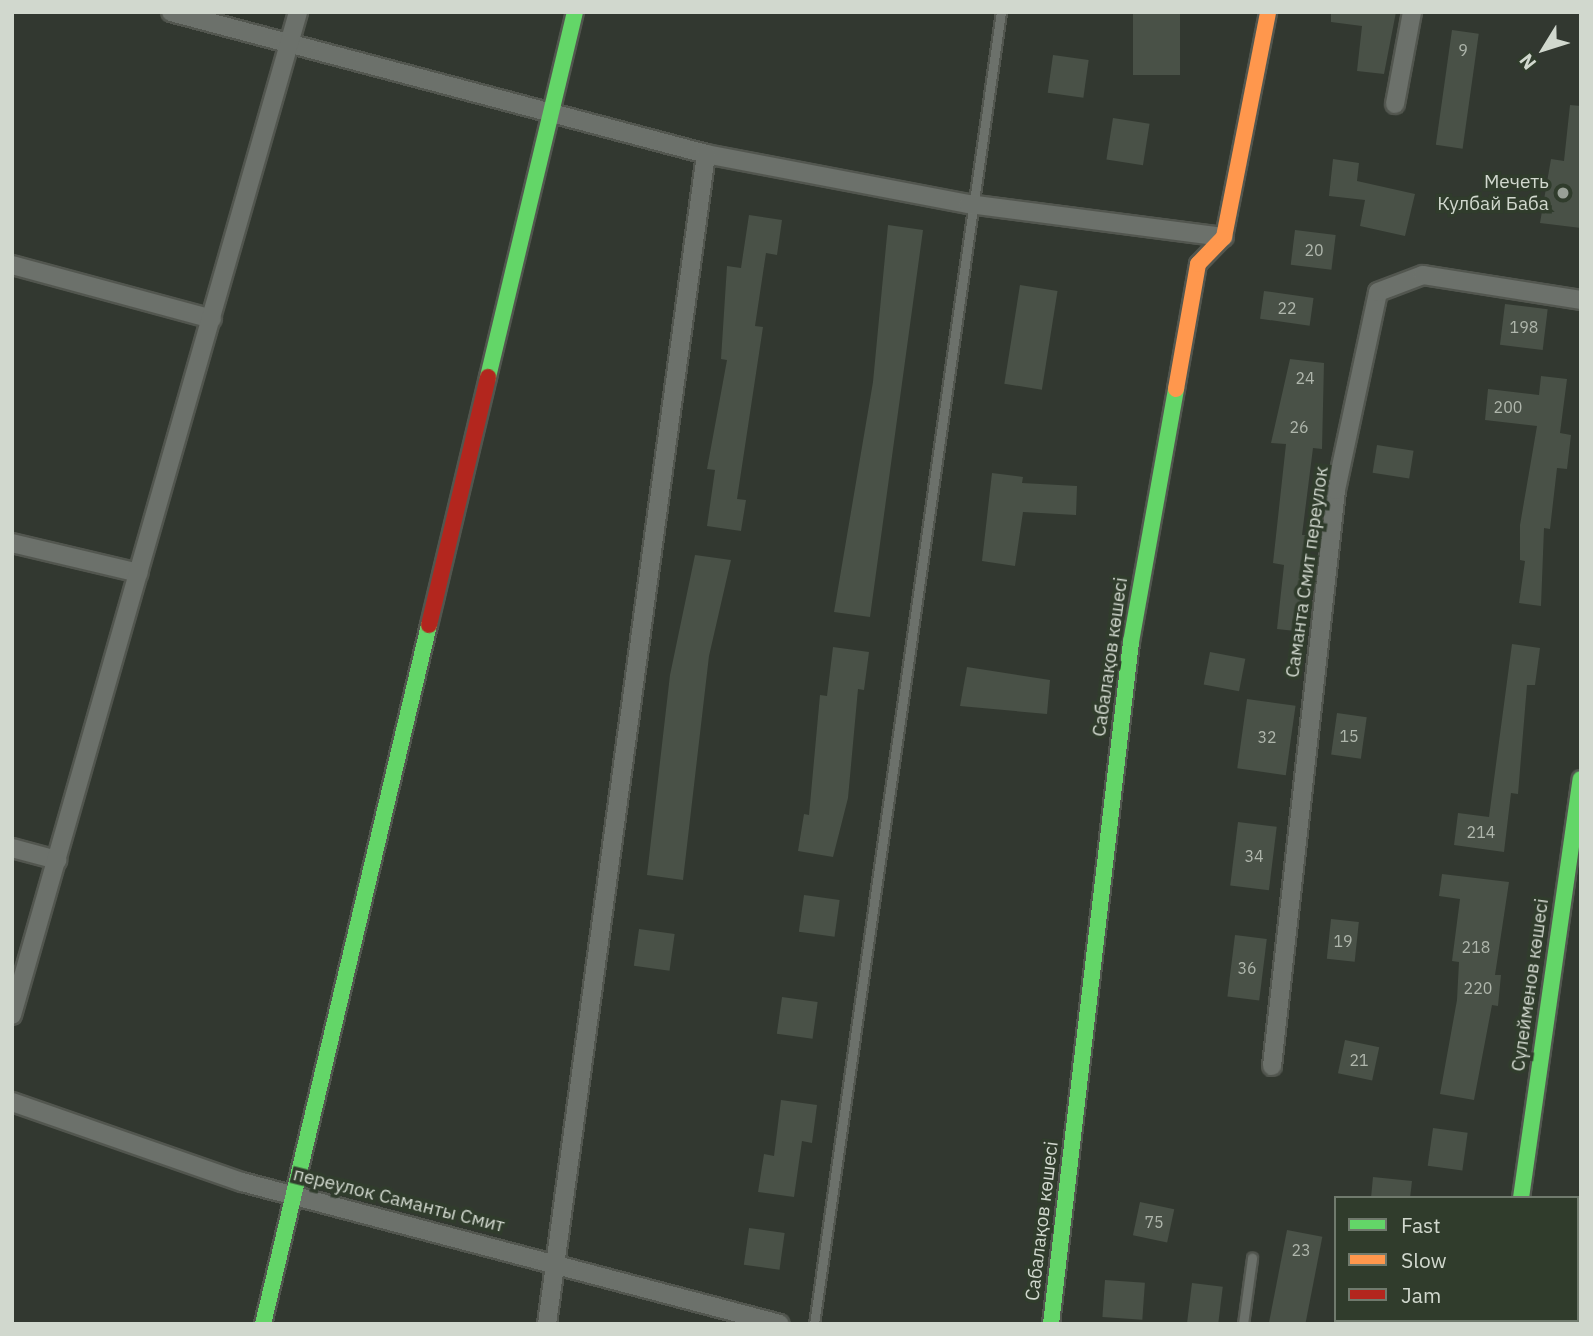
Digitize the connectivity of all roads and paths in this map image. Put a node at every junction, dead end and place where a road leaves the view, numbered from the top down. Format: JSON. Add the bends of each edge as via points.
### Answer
{"nodes":[{"id":1,"x":171,"y":12,"type":"edge"},
{"id":2,"x":299,"y":12,"type":"edge"},
{"id":3,"x":575,"y":12,"type":"edge"},
{"id":4,"x":1001,"y":12,"type":"edge"},
{"id":5,"x":1268,"y":12,"type":"edge"},
{"id":6,"x":1412,"y":12,"type":"edge"},
{"id":7,"x":290,"y":48,"type":"junction"},
{"id":8,"x":1395,"y":104,"type":"dead end"},
{"id":9,"x":551,"y":118,"type":"junction"},
{"id":10,"x":706,"y":154,"type":"junction"},
{"id":11,"x":969,"y":204,"type":"junction"},
{"id":12,"x":1223,"y":237,"type":"junction"},
{"id":13,"x":12,"y":265,"type":"edge"},
{"id":14,"x":1581,"y":300,"type":"edge"},
{"id":15,"x":212,"y":319,"type":"junction"},
{"id":16,"x":12,"y":542,"type":"edge"},
{"id":17,"x":139,"y":573,"type":"junction"},
{"id":18,"x":1581,"y":779,"type":"edge"},
{"id":19,"x":12,"y":848,"type":"edge"},
{"id":20,"x":57,"y":860,"type":"junction"},
{"id":21,"x":12,"y":1015,"type":"edge"},
{"id":22,"x":1272,"y":1066,"type":"dead end"},
{"id":23,"x":12,"y":1102,"type":"edge"},
{"id":24,"x":296,"y":1196,"type":"junction"},
{"id":25,"x":1521,"y":1196,"type":"edge"},
{"id":26,"x":1252,"y":1258,"type":"dead end"},
{"id":27,"x":558,"y":1261,"type":"junction"},
{"id":28,"x":263,"y":1324,"type":"edge"},
{"id":29,"x":547,"y":1324,"type":"edge"},
{"id":30,"x":780,"y":1324,"type":"edge"},
{"id":31,"x":814,"y":1324,"type":"edge"},
{"id":32,"x":1051,"y":1324,"type":"edge"},
{"id":33,"x":1243,"y":1324,"type":"edge"}],
"edges":[{"from":1,"to":7,"type":"street"},
{"from":2,"to":7,"type":"street"},
{"from":3,"to":9,"type":"street"},
{"from":4,"to":11,"type":"lane"},
{"from":5,"to":12,"type":"street"},
{"from":6,"to":8,"type":"street"},
{"from":7,"to":9,"type":"street"},
{"from":7,"to":15,"type":"street"},
{"from":9,"to":10,"type":"street"},
{"from":9,"to":24,"type":"street"},
{"from":10,"to":11,"type":"street"},
{"from":10,"to":27,"type":"street"},
{"from":11,"to":12,"type":"street"},
{"from":11,"to":31,"type":"lane"},
{"from":12,"to":32,"type":"street","name":"Сабалақов көшесі","via":[[1198,264],[1131,642]]},
{"from":13,"to":15,"type":"street"},
{"from":14,"to":22,"type":"street","name":"Саманта Смит переулок","via":[[1423,275],[1378,292],[1336,489]]},
{"from":15,"to":17,"type":"street"},
{"from":16,"to":17,"type":"street"},
{"from":17,"to":20,"type":"street"},
{"from":18,"to":25,"type":"street","name":"Сүлейменов көшесі"},
{"from":19,"to":20,"type":"street"},
{"from":20,"to":21,"type":"street"},
{"from":23,"to":24,"type":"street","name":"переулок Саманты Смит"},
{"from":24,"to":27,"type":"street","name":"переулок Саманты Смит"},
{"from":24,"to":28,"type":"street"},
{"from":26,"to":33,"type":"lane"},
{"from":27,"to":29,"type":"street"},
{"from":27,"to":30,"type":"street","name":"переулок Саманты Смит"}]}
